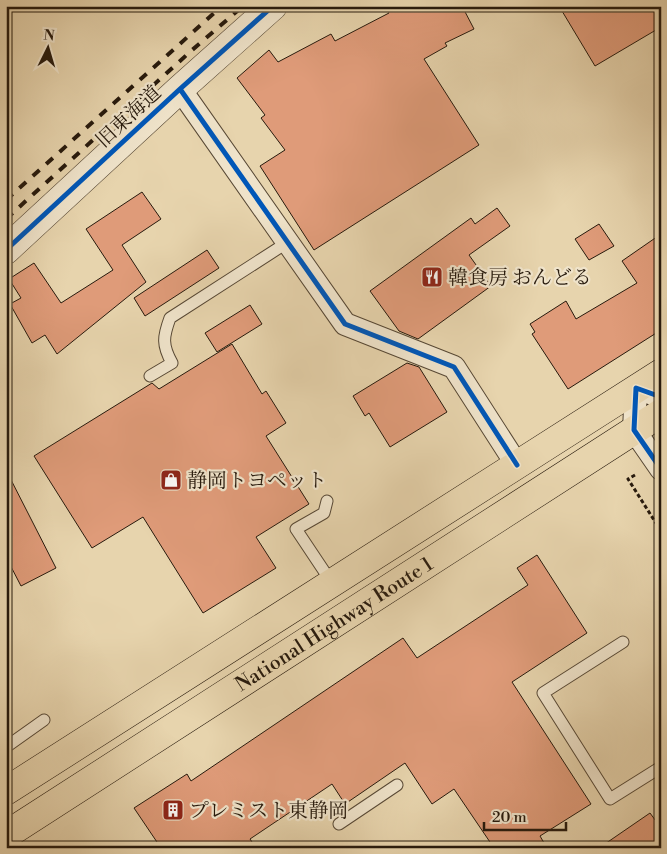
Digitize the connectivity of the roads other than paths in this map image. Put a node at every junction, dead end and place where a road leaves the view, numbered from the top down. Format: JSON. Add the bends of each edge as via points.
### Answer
{"nodes":[{"id":1,"x":273,"y":6,"type":"edge"},
{"id":2,"x":180,"y":88,"type":"junction"},
{"id":3,"x":288,"y":242,"type":"junction"},
{"id":4,"x":6,"y":250,"type":"edge"},
{"id":5,"x":661,"y":373,"type":"edge"},
{"id":6,"x":150,"y":376,"type":"dead end"},
{"id":7,"x":648,"y":393,"type":"edge"},
{"id":8,"x":661,"y":412,"type":"edge"},
{"id":9,"x":634,"y":430,"type":"junction"},
{"id":10,"x":518,"y":465,"type":"junction"},
{"id":11,"x":661,"y":468,"type":"edge"},
{"id":12,"x":328,"y":501,"type":"dead end"},
{"id":13,"x":332,"y":583,"type":"junction"},
{"id":14,"x":624,"y":642,"type":"dead end"},
{"id":15,"x":44,"y":720,"type":"dead end"},
{"id":16,"x":6,"y":747,"type":"edge"},
{"id":17,"x":661,"y":767,"type":"edge"},
{"id":18,"x":397,"y":785,"type":"dead end"},
{"id":19,"x":6,"y":791,"type":"edge"},
{"id":20,"x":339,"y":824,"type":"dead end"},
{"id":21,"x":6,"y":835,"type":"edge"}],
"edges":[{"from":1,"to":2,"type":"street","name":"旧東海道"},
{"from":2,"to":3,"type":"street"},
{"from":2,"to":4,"type":"street","name":"旧東海道"},
{"from":3,"to":6,"type":"lane","via":[[170,318],[163,337],[164,349],[172,363]]},
{"from":3,"to":10,"type":"street","via":[[345,324],[454,367]]},
{"from":5,"to":7,"type":"highway","name":"National Highway Route 1"},
{"from":7,"to":9,"type":"street"},
{"from":7,"to":10,"type":"highway","name":"National Highway Route 1"},
{"from":8,"to":9,"type":"highway","name":"National Highway Route 1"},
{"from":9,"to":11,"type":"street"},
{"from":9,"to":21,"type":"highway","name":"National Highway Route 1"},
{"from":10,"to":13,"type":"highway","name":"National Highway Route 1"},
{"from":12,"to":13,"type":"lane","via":[[324,513],[296,529]]},
{"from":13,"to":19,"type":"highway","name":"National Highway Route 1"},
{"from":14,"to":17,"type":"lane","via":[[543,692],[610,798]]},
{"from":15,"to":16,"type":"lane"},
{"from":18,"to":20,"type":"lane"}]}
